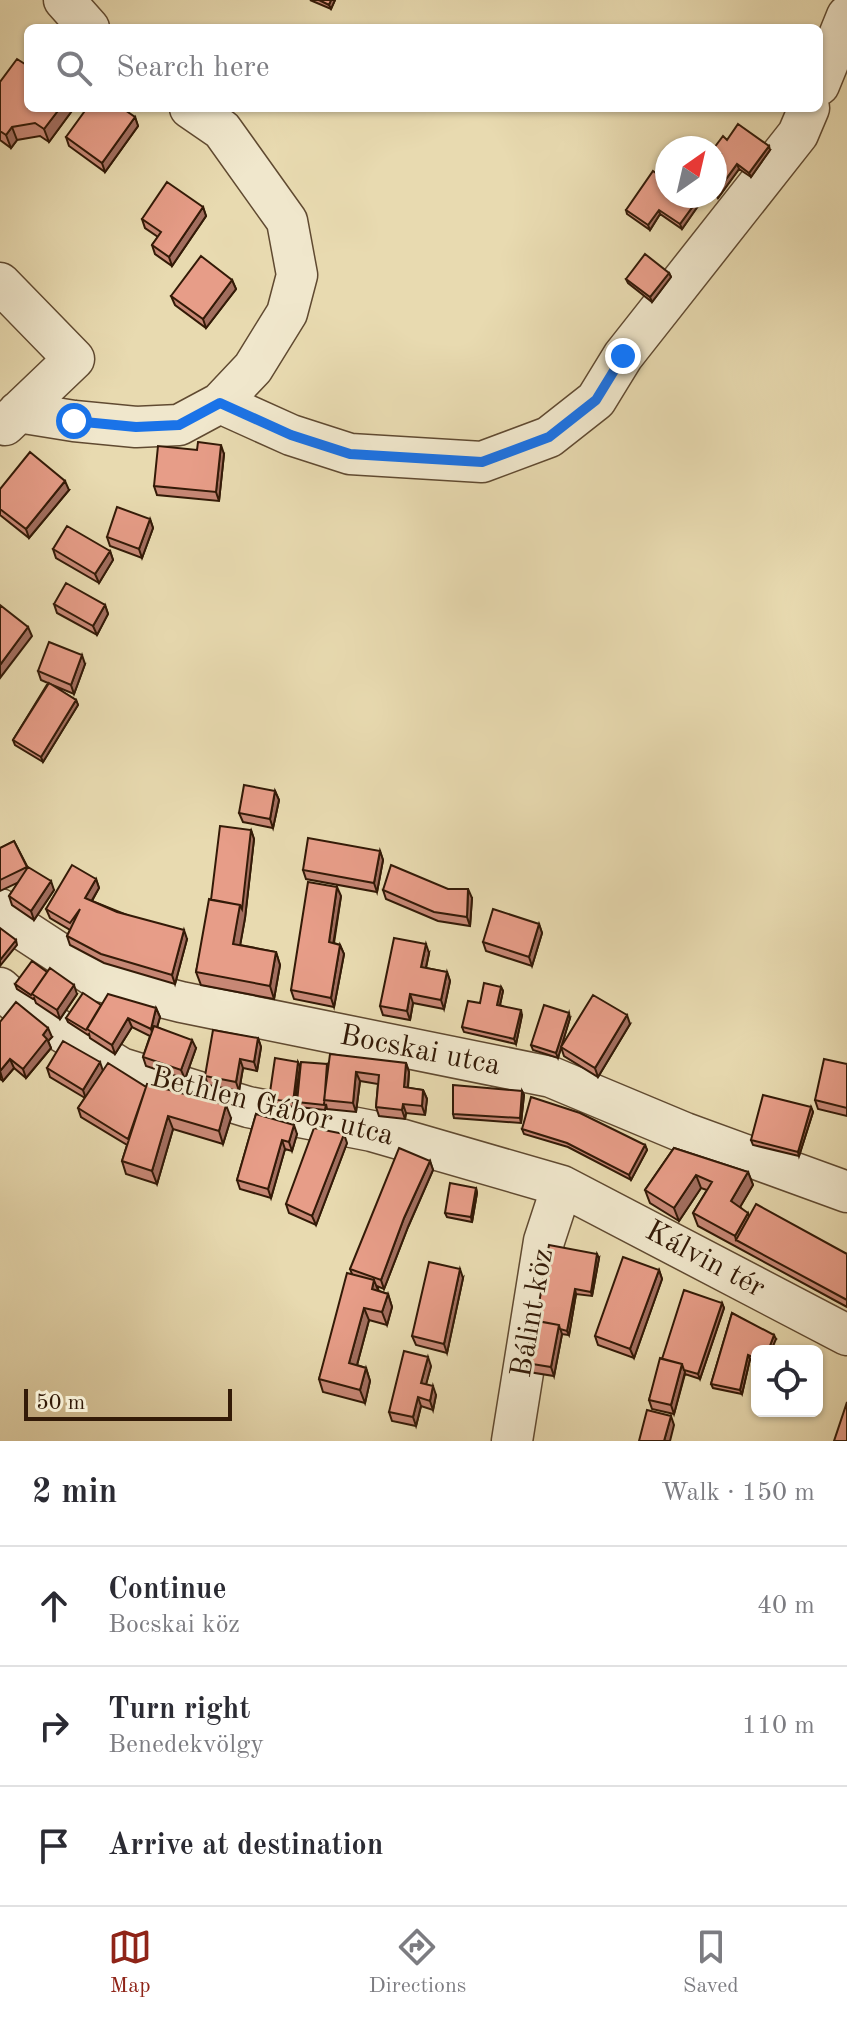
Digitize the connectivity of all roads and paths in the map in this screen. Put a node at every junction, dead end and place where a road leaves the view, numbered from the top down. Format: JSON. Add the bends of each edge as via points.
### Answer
{"nodes":[{"id":1,"x":64,"y":0,"type":"edge"},
{"id":2,"x":847,"y":16,"type":"edge"},
{"id":3,"x":85,"y":24,"type":"edge"},
{"id":4,"x":823,"y":75,"type":"edge"},
{"id":5,"x":196,"y":112,"type":"edge"},
{"id":6,"x":807,"y":112,"type":"edge"},
{"id":7,"x":0,"y":283,"type":"edge"},
{"id":8,"x":220,"y":403,"type":"junction"},
{"id":9,"x":9,"y":421,"type":"edge"},
{"id":10,"x":0,"y":909,"type":"edge"},
{"id":11,"x":0,"y":988,"type":"edge"},
{"id":12,"x":562,"y":1186,"type":"junction"},
{"id":13,"x":847,"y":1192,"type":"edge"},
{"id":14,"x":847,"y":1335,"type":"edge"},
{"id":15,"x":512,"y":1441,"type":"edge"}],
"edges":[{"from":1,"to":3,"type":"street"},
{"from":2,"to":4,"type":"street"},
{"from":5,"to":8,"type":"street","via":[[222,130],[287,221],[297,275],[287,313],[253,368]]},
{"from":6,"to":8,"type":"street","via":[[798,134],[623,356],[596,400],[549,437],[482,462],[350,454]]},
{"from":7,"to":9,"type":"street","via":[[74,359]]},
{"from":8,"to":9,"type":"street","via":[[179,425]]},
{"from":10,"to":13,"type":"street","name":"Bocskai utca","via":[[103,982],[551,1077]]},
{"from":11,"to":12,"type":"street","name":"Bethlen Gábor utca","via":[[121,1068],[248,1107],[372,1131]]},
{"from":12,"to":14,"type":"street","name":"Kálvin tér"},
{"from":12,"to":15,"type":"street","name":"Bálint köz","via":[[544,1241]]}]}
